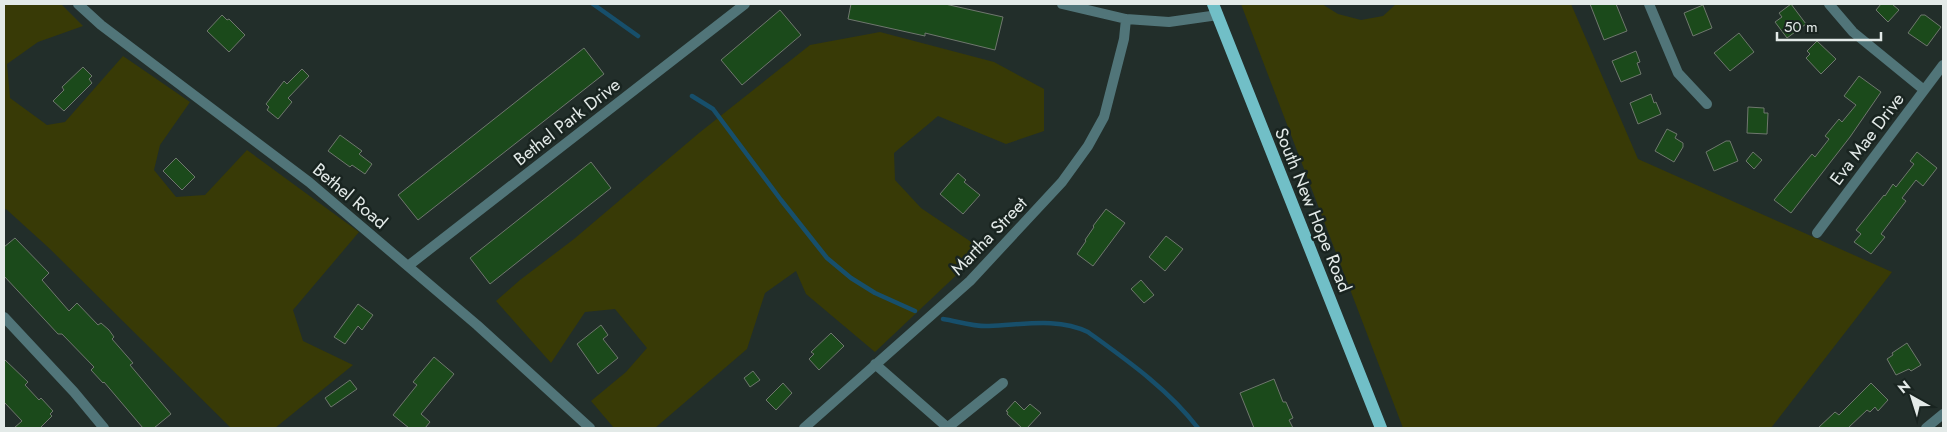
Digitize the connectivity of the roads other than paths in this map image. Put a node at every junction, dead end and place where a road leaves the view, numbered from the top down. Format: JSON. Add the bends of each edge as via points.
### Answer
{"nodes":[{"id":1,"x":78,"y":4,"type":"edge"},
{"id":2,"x":745,"y":4,"type":"edge"},
{"id":3,"x":1062,"y":4,"type":"edge"},
{"id":4,"x":1649,"y":4,"type":"edge"},
{"id":5,"x":1829,"y":4,"type":"edge"},
{"id":6,"x":1215,"y":9,"type":"edge"},
{"id":7,"x":1126,"y":19,"type":"junction"},
{"id":8,"x":1943,"y":65,"type":"edge"},
{"id":9,"x":1924,"y":90,"type":"junction"},
{"id":10,"x":1707,"y":104,"type":"dead end"},
{"id":11,"x":1817,"y":233,"type":"dead end"},
{"id":12,"x":408,"y":266,"type":"junction"},
{"id":13,"x":4,"y":317,"type":"edge"},
{"id":14,"x":875,"y":364,"type":"junction"},
{"id":15,"x":1003,"y":384,"type":"dead end"},
{"id":16,"x":1943,"y":414,"type":"edge"},
{"id":17,"x":104,"y":428,"type":"edge"},
{"id":18,"x":590,"y":428,"type":"edge"},
{"id":19,"x":804,"y":428,"type":"edge"},
{"id":20,"x":947,"y":428,"type":"edge"},
{"id":21,"x":1380,"y":428,"type":"edge"},
{"id":22,"x":1926,"y":428,"type":"edge"}],
"edges":[{"from":1,"to":12,"type":"street","name":"Bethel Road","via":[[101,25],[309,182]]},
{"from":2,"to":12,"type":"street","name":"Bethel Park Drive"},
{"from":3,"to":7,"type":"street"},
{"from":4,"to":10,"type":"street","via":[[1678,72]]},
{"from":5,"to":9,"type":"street","via":[[1853,32]]},
{"from":6,"to":7,"type":"street","via":[[1169,22]]},
{"from":6,"to":21,"type":"main road","name":"South New Hope Road"},
{"from":7,"to":14,"type":"street","name":"Martha Street","via":[[1104,117],[1083,154],[1062,182],[970,281]]},
{"from":8,"to":9,"type":"street","name":"Eva Mae Drive"},
{"from":9,"to":11,"type":"street","name":"Eva Mae Drive"},
{"from":12,"to":18,"type":"street","name":"Bethel Road"},
{"from":13,"to":17,"type":"street"},
{"from":14,"to":19,"type":"street","name":"Martha Street"},
{"from":14,"to":20,"type":"street"},
{"from":15,"to":20,"type":"street"},
{"from":16,"to":22,"type":"street"}]}
